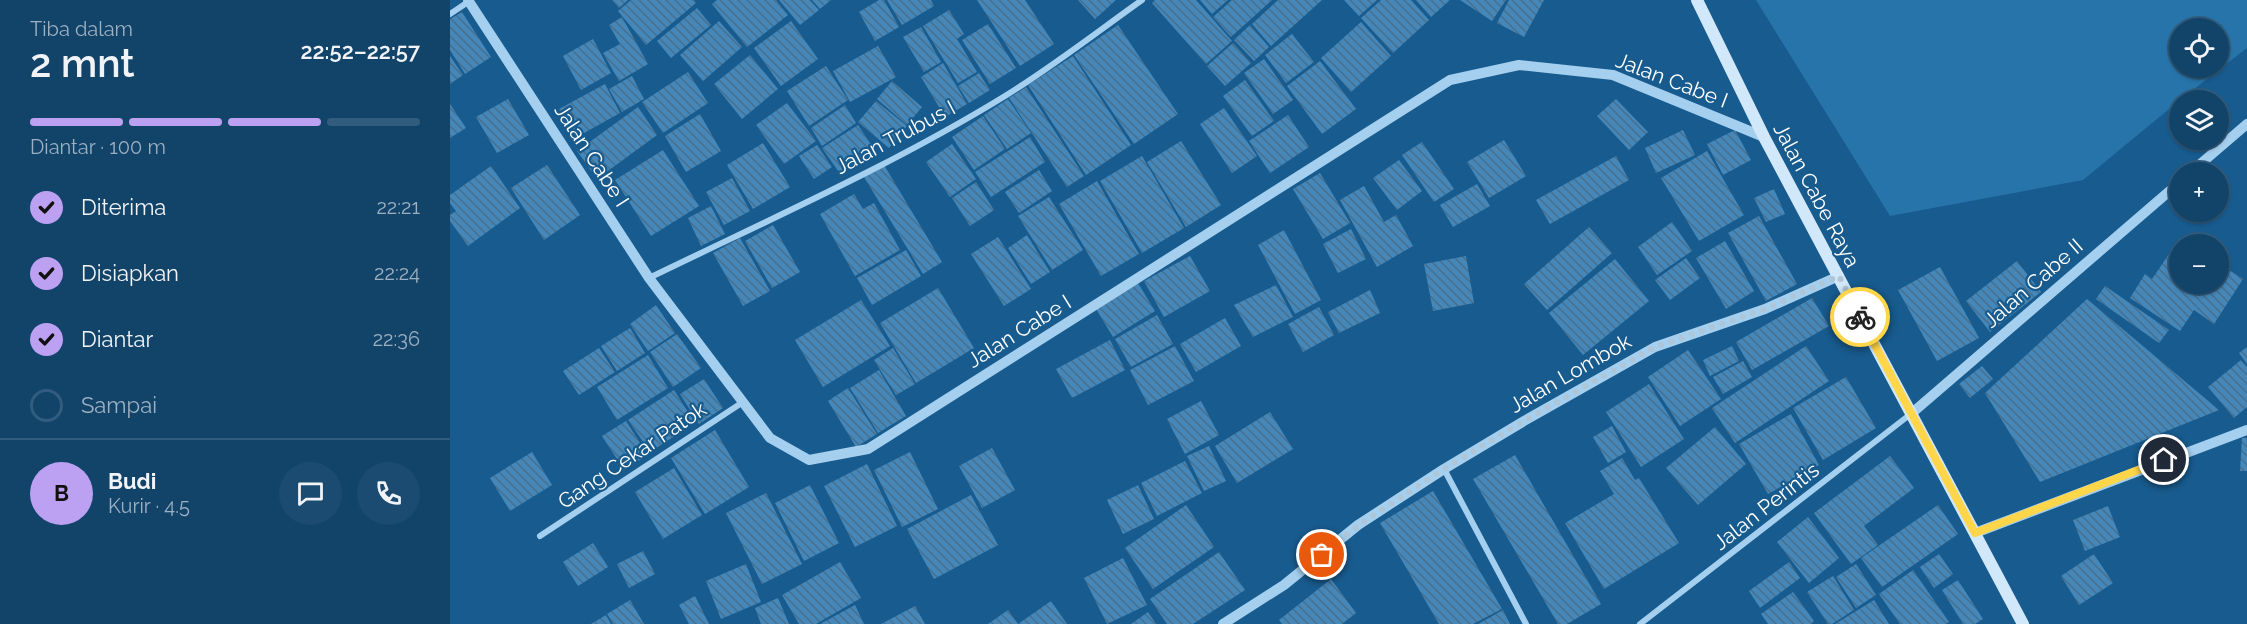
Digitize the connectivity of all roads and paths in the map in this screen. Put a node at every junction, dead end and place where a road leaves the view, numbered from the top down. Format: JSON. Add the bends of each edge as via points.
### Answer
{"nodes":[{"id":1,"x":1142,"y":0,"type":"edge"},
{"id":2,"x":1697,"y":0,"type":"edge"},
{"id":3,"x":470,"y":1,"type":"edge"},
{"id":4,"x":450,"y":14,"type":"edge"},
{"id":5,"x":2247,"y":124,"type":"edge"},
{"id":6,"x":1764,"y":137,"type":"junction"},
{"id":7,"x":2203,"y":162,"type":"edge"},
{"id":8,"x":2169,"y":191,"type":"edge"},
{"id":9,"x":1839,"y":276,"type":"junction"},
{"id":10,"x":649,"y":278,"type":"junction"},
{"id":11,"x":743,"y":402,"type":"junction"},
{"id":12,"x":1912,"y":413,"type":"junction"},
{"id":13,"x":2247,"y":430,"type":"edge"},
{"id":14,"x":1444,"y":469,"type":"junction"},
{"id":15,"x":1975,"y":533,"type":"junction"},
{"id":16,"x":540,"y":536,"type":"dead end"},
{"id":17,"x":1223,"y":624,"type":"edge"},
{"id":18,"x":1526,"y":624,"type":"edge"},
{"id":19,"x":1640,"y":624,"type":"edge"},
{"id":20,"x":2023,"y":624,"type":"edge"}],
"edges":[{"from":1,"to":10,"type":"street","name":"Jalan Trubus I","via":[[1005,96],[840,185]]},
{"from":2,"to":6,"type":"main road","name":"Jalan Cabe Raya"},
{"from":3,"to":4,"type":"street"},
{"from":3,"to":10,"type":"street","name":"Jalan Cabe I"},
{"from":5,"to":7,"type":"street"},
{"from":6,"to":9,"type":"main road","name":"Jalan Cabe Raya"},
{"from":6,"to":11,"type":"street","name":"Jalan Cabe I","via":[[1613,75],[1519,65],[1450,80],[868,449],[809,460],[770,438]]},
{"from":8,"to":12,"type":"street","name":"Jalan Cabe II"},
{"from":9,"to":12,"type":"main road","name":"Jalan Cabe Raya"},
{"from":9,"to":14,"type":"street","name":"Jalan Lombok","via":[[1765,309],[1655,347]]},
{"from":10,"to":11,"type":"street","name":"Jalan Cabe I"},
{"from":11,"to":16,"type":"street","name":"Gang Cekar Patok"},
{"from":12,"to":15,"type":"main road","name":"Jalan Cabe Raya"},
{"from":12,"to":19,"type":"street","name":"Jalan Perintis"},
{"from":13,"to":15,"type":"street"},
{"from":14,"to":17,"type":"street","name":"Jalan Lombok","via":[[1359,525],[1284,585]]},
{"from":14,"to":18,"type":"street"},
{"from":15,"to":20,"type":"main road","name":"Jalan Cabe Raya"}]}
